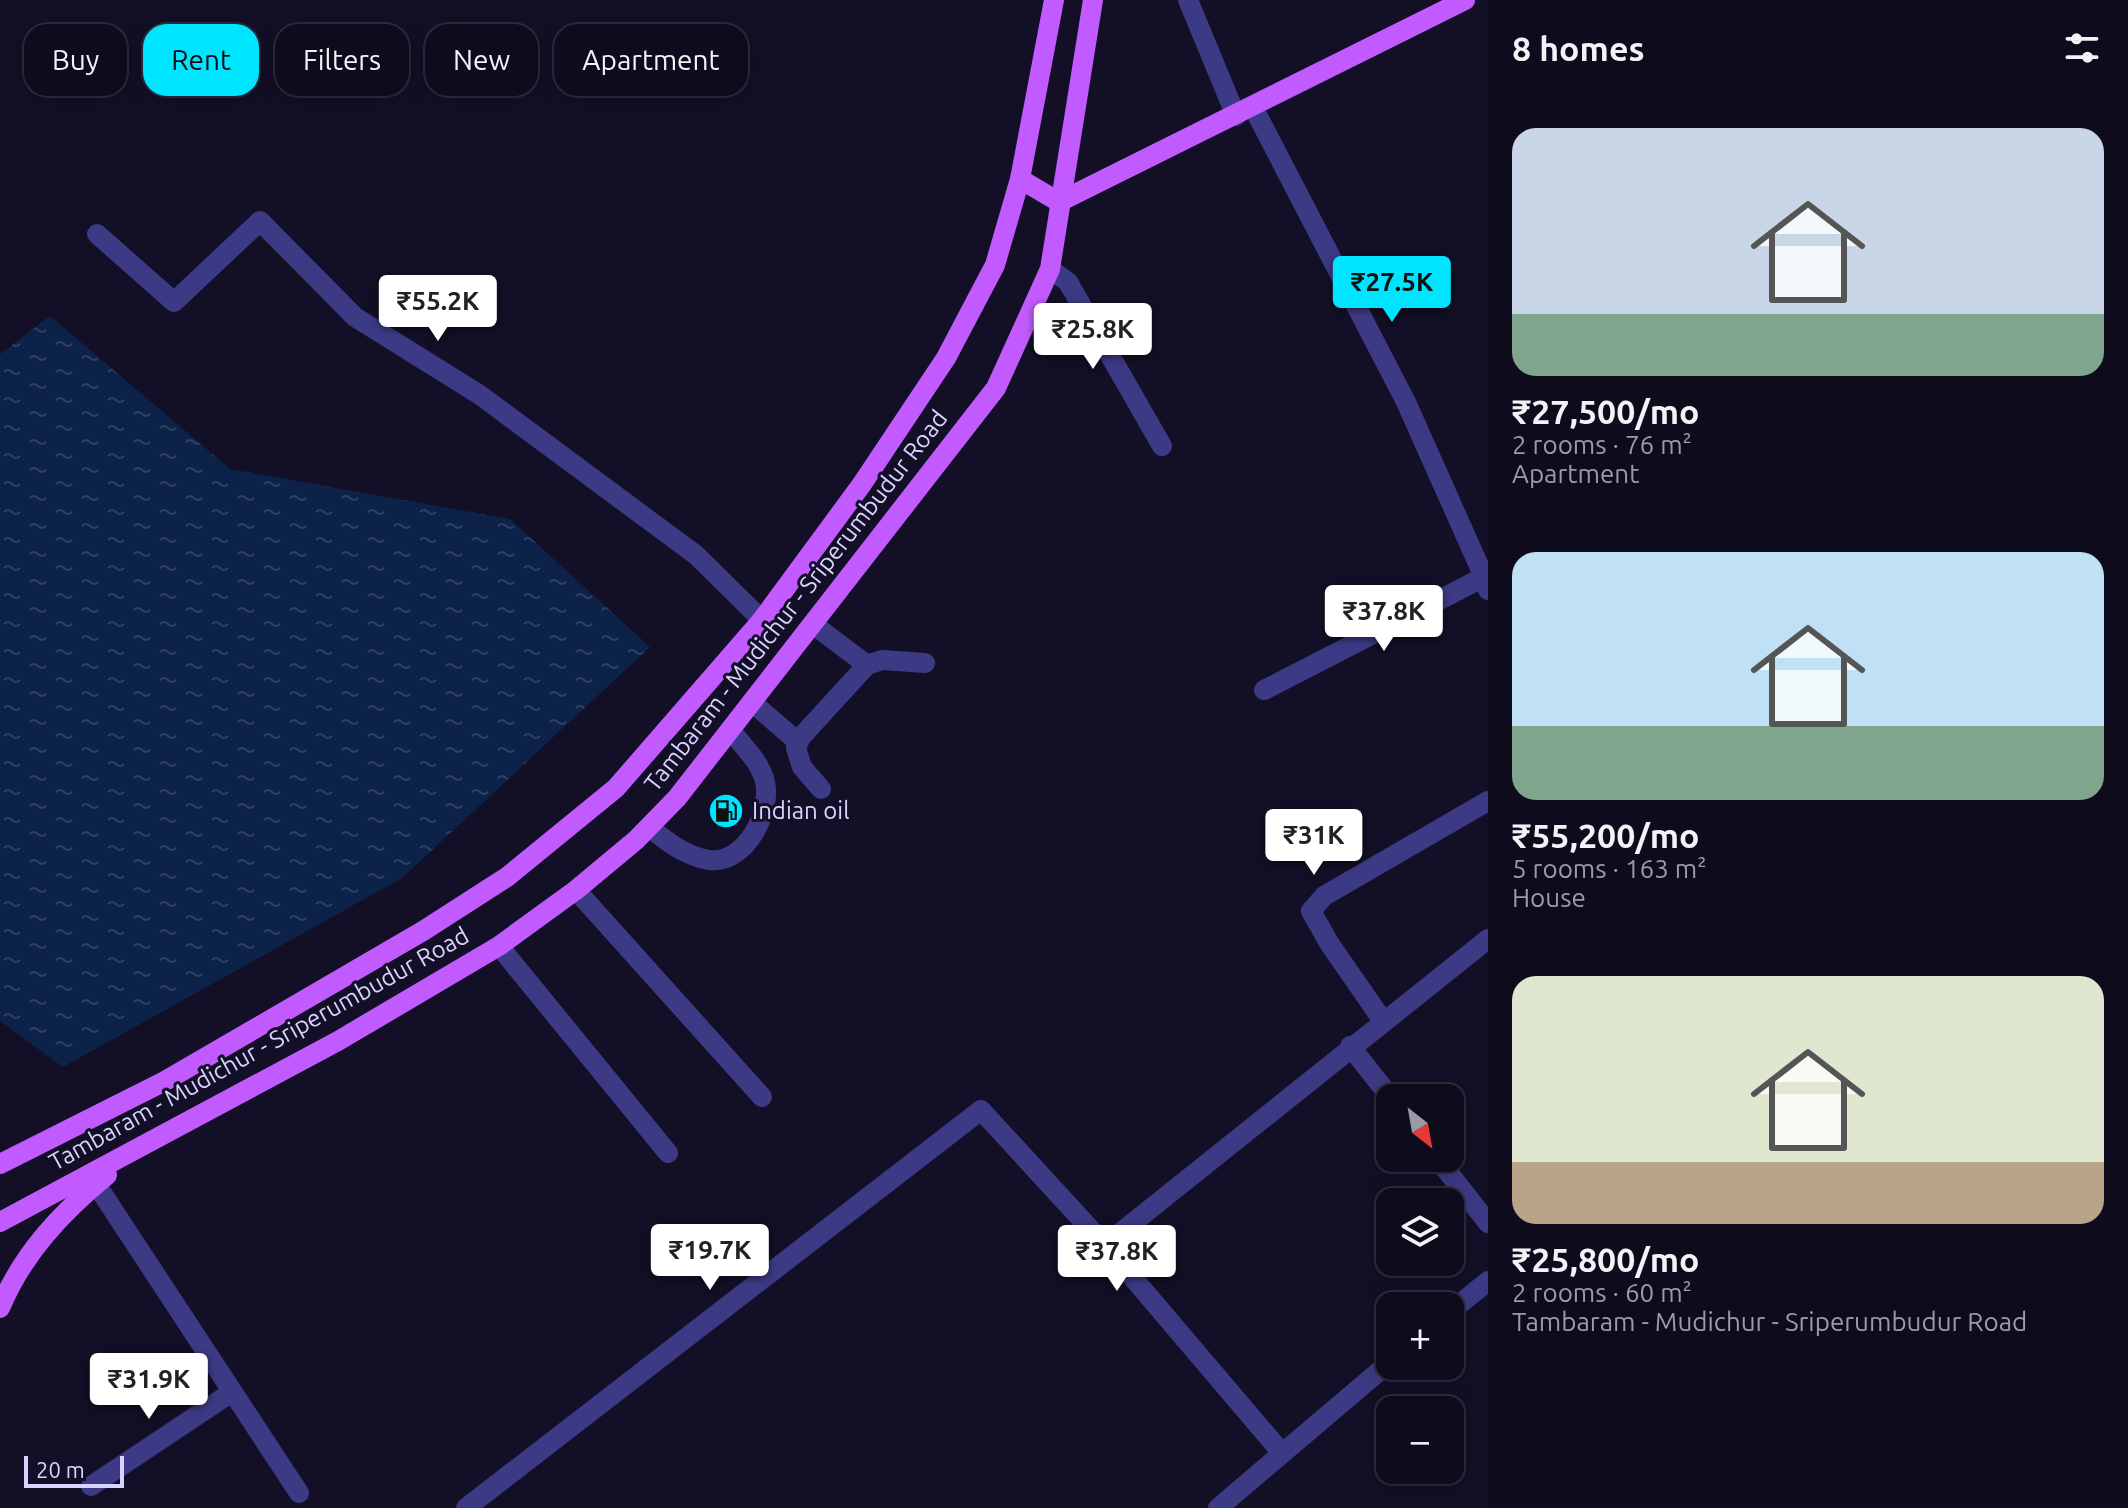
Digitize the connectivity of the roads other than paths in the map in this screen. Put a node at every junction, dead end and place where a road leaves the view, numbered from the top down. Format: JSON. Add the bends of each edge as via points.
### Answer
{"nodes":[{"id":1,"x":1054,"y":0,"type":"edge"},
{"id":2,"x":1093,"y":0,"type":"edge"},
{"id":3,"x":1188,"y":0,"type":"edge"},
{"id":4,"x":1465,"y":0,"type":"edge"},
{"id":5,"x":1244,"y":111,"type":"junction"},
{"id":6,"x":1020,"y":179,"type":"junction"},
{"id":7,"x":1059,"y":202,"type":"junction"},
{"id":8,"x":97,"y":234,"type":"dead end"},
{"id":9,"x":1050,"y":269,"type":"junction"},
{"id":10,"x":1162,"y":446,"type":"dead end"},
{"id":11,"x":1487,"y":581,"type":"edge"},
{"id":12,"x":762,"y":620,"type":"junction"},
{"id":13,"x":814,"y":625,"type":"junction"},
{"id":14,"x":925,"y":663,"type":"dead end"},
{"id":15,"x":867,"y":665,"type":"junction"},
{"id":16,"x":1264,"y":690,"type":"dead end"},
{"id":17,"x":754,"y":704,"type":"junction"},
{"id":18,"x":732,"y":732,"type":"junction"},
{"id":19,"x":798,"y":742,"type":"junction"},
{"id":20,"x":821,"y":789,"type":"dead end"},
{"id":21,"x":1488,"y":801,"type":"edge"},
{"id":22,"x":649,"y":827,"type":"junction"},
{"id":23,"x":576,"y":890,"type":"junction"},
{"id":24,"x":1488,"y":939,"type":"edge"},
{"id":25,"x":499,"y":946,"type":"junction"},
{"id":26,"x":1383,"y":1021,"type":"junction"},
{"id":27,"x":1350,"y":1046,"type":"junction"},
{"id":28,"x":1380,"y":1084,"type":"edge"},
{"id":29,"x":762,"y":1097,"type":"dead end"},
{"id":30,"x":173,"y":1130,"type":"junction"},
{"id":31,"x":40,"y":1145,"type":"junction"},
{"id":32,"x":0,"y":1147,"type":"edge"},
{"id":33,"x":668,"y":1153,"type":"dead end"},
{"id":34,"x":0,"y":1164,"type":"edge"},
{"id":35,"x":1448,"y":1172,"type":"edge"},
{"id":36,"x":96,"y":1184,"type":"junction"},
{"id":37,"x":0,"y":1222,"type":"edge"},
{"id":38,"x":1488,"y":1223,"type":"edge"},
{"id":39,"x":1105,"y":1245,"type":"junction"},
{"id":40,"x":1488,"y":1281,"type":"edge"},
{"id":41,"x":1464,"y":1301,"type":"edge"},
{"id":42,"x":0,"y":1308,"type":"edge"},
{"id":43,"x":1376,"y":1374,"type":"edge"},
{"id":44,"x":232,"y":1392,"type":"junction"},
{"id":45,"x":1281,"y":1452,"type":"junction"},
{"id":46,"x":91,"y":1486,"type":"dead end"},
{"id":47,"x":299,"y":1493,"type":"dead end"},
{"id":48,"x":466,"y":1508,"type":"edge"},
{"id":49,"x":1218,"y":1508,"type":"edge"}],
"edges":[{"from":1,"to":6,"type":"main road","name":"Tambaram - Mudichur - Sriperumbudur Road"},
{"from":2,"to":7,"type":"main road","name":"Tambaram - Mudichur - Sriperumbudur Road"},
{"from":3,"to":5,"type":"street"},
{"from":4,"to":5,"type":"main road"},
{"from":5,"to":7,"type":"main road"},
{"from":5,"to":11,"type":"street","via":[[1406,402]]},
{"from":6,"to":7,"type":"main road"},
{"from":6,"to":12,"type":"main road","name":"Tambaram - Mudichur - Sriperumbudur Road","via":[[995,265],[946,358]]},
{"from":7,"to":9,"type":"main road","name":"Tambaram - Mudichur - Sriperumbudur Road"},
{"from":8,"to":12,"type":"street","via":[[174,302],[260,221],[355,317],[480,395],[645,517],[696,555]]},
{"from":9,"to":10,"type":"street","via":[[1068,282]]},
{"from":9,"to":13,"type":"main road","name":"Tambaram - Mudichur - Sriperumbudur Road","via":[[996,388]]},
{"from":11,"to":16,"type":"street"},
{"from":12,"to":31,"type":"main road","name":"Tambaram - Mudichur - Sriperumbudur Road","via":[[616,788],[507,877],[165,1081]]},
{"from":13,"to":15,"type":"street"},
{"from":13,"to":17,"type":"main road","name":"Tambaram - Mudichur - Sriperumbudur Road"},
{"from":14,"to":15,"type":"street","via":[[882,660]]},
{"from":15,"to":19,"type":"street"},
{"from":17,"to":18,"type":"main road","name":"Tambaram - Mudichur - Sriperumbudur Road"},
{"from":17,"to":19,"type":"street"},
{"from":18,"to":22,"type":"main road","name":"Tambaram - Mudichur - Sriperumbudur Road"},
{"from":18,"to":22,"type":"street","via":[[764,778],[767,799],[762,821],[747,840],[729,857],[711,860],[679,849]]},
{"from":19,"to":20,"type":"street","via":[[802,767]]},
{"from":21,"to":26,"type":"street","via":[[1324,896],[1311,911]]},
{"from":22,"to":23,"type":"main road","name":"Tambaram - Mudichur - Sriperumbudur Road"},
{"from":23,"to":25,"type":"main road","name":"Tambaram - Mudichur - Sriperumbudur Road"},
{"from":23,"to":29,"type":"street"},
{"from":24,"to":26,"type":"street"},
{"from":25,"to":30,"type":"main road","name":"Tambaram - Mudichur - Sriperumbudur Road"},
{"from":25,"to":33,"type":"street"},
{"from":26,"to":27,"type":"street"},
{"from":27,"to":28,"type":"street"},
{"from":27,"to":39,"type":"street"},
{"from":30,"to":36,"type":"main road"},
{"from":30,"to":37,"type":"main road","name":"Tambaram - Mudichur - Sriperumbudur Road"},
{"from":31,"to":32,"type":"main road"},
{"from":31,"to":34,"type":"main road","name":"Tambaram - Mudichur - Sriperumbudur Road"},
{"from":35,"to":38,"type":"street"},
{"from":36,"to":42,"type":"main road","via":[[40,1241],[18,1270]]},
{"from":36,"to":44,"type":"street"},
{"from":39,"to":45,"type":"street"},
{"from":39,"to":48,"type":"street","via":[[981,1110]]},
{"from":40,"to":41,"type":"street"},
{"from":43,"to":45,"type":"street"},
{"from":44,"to":46,"type":"street"},
{"from":44,"to":47,"type":"street"},
{"from":45,"to":49,"type":"street"}]}
